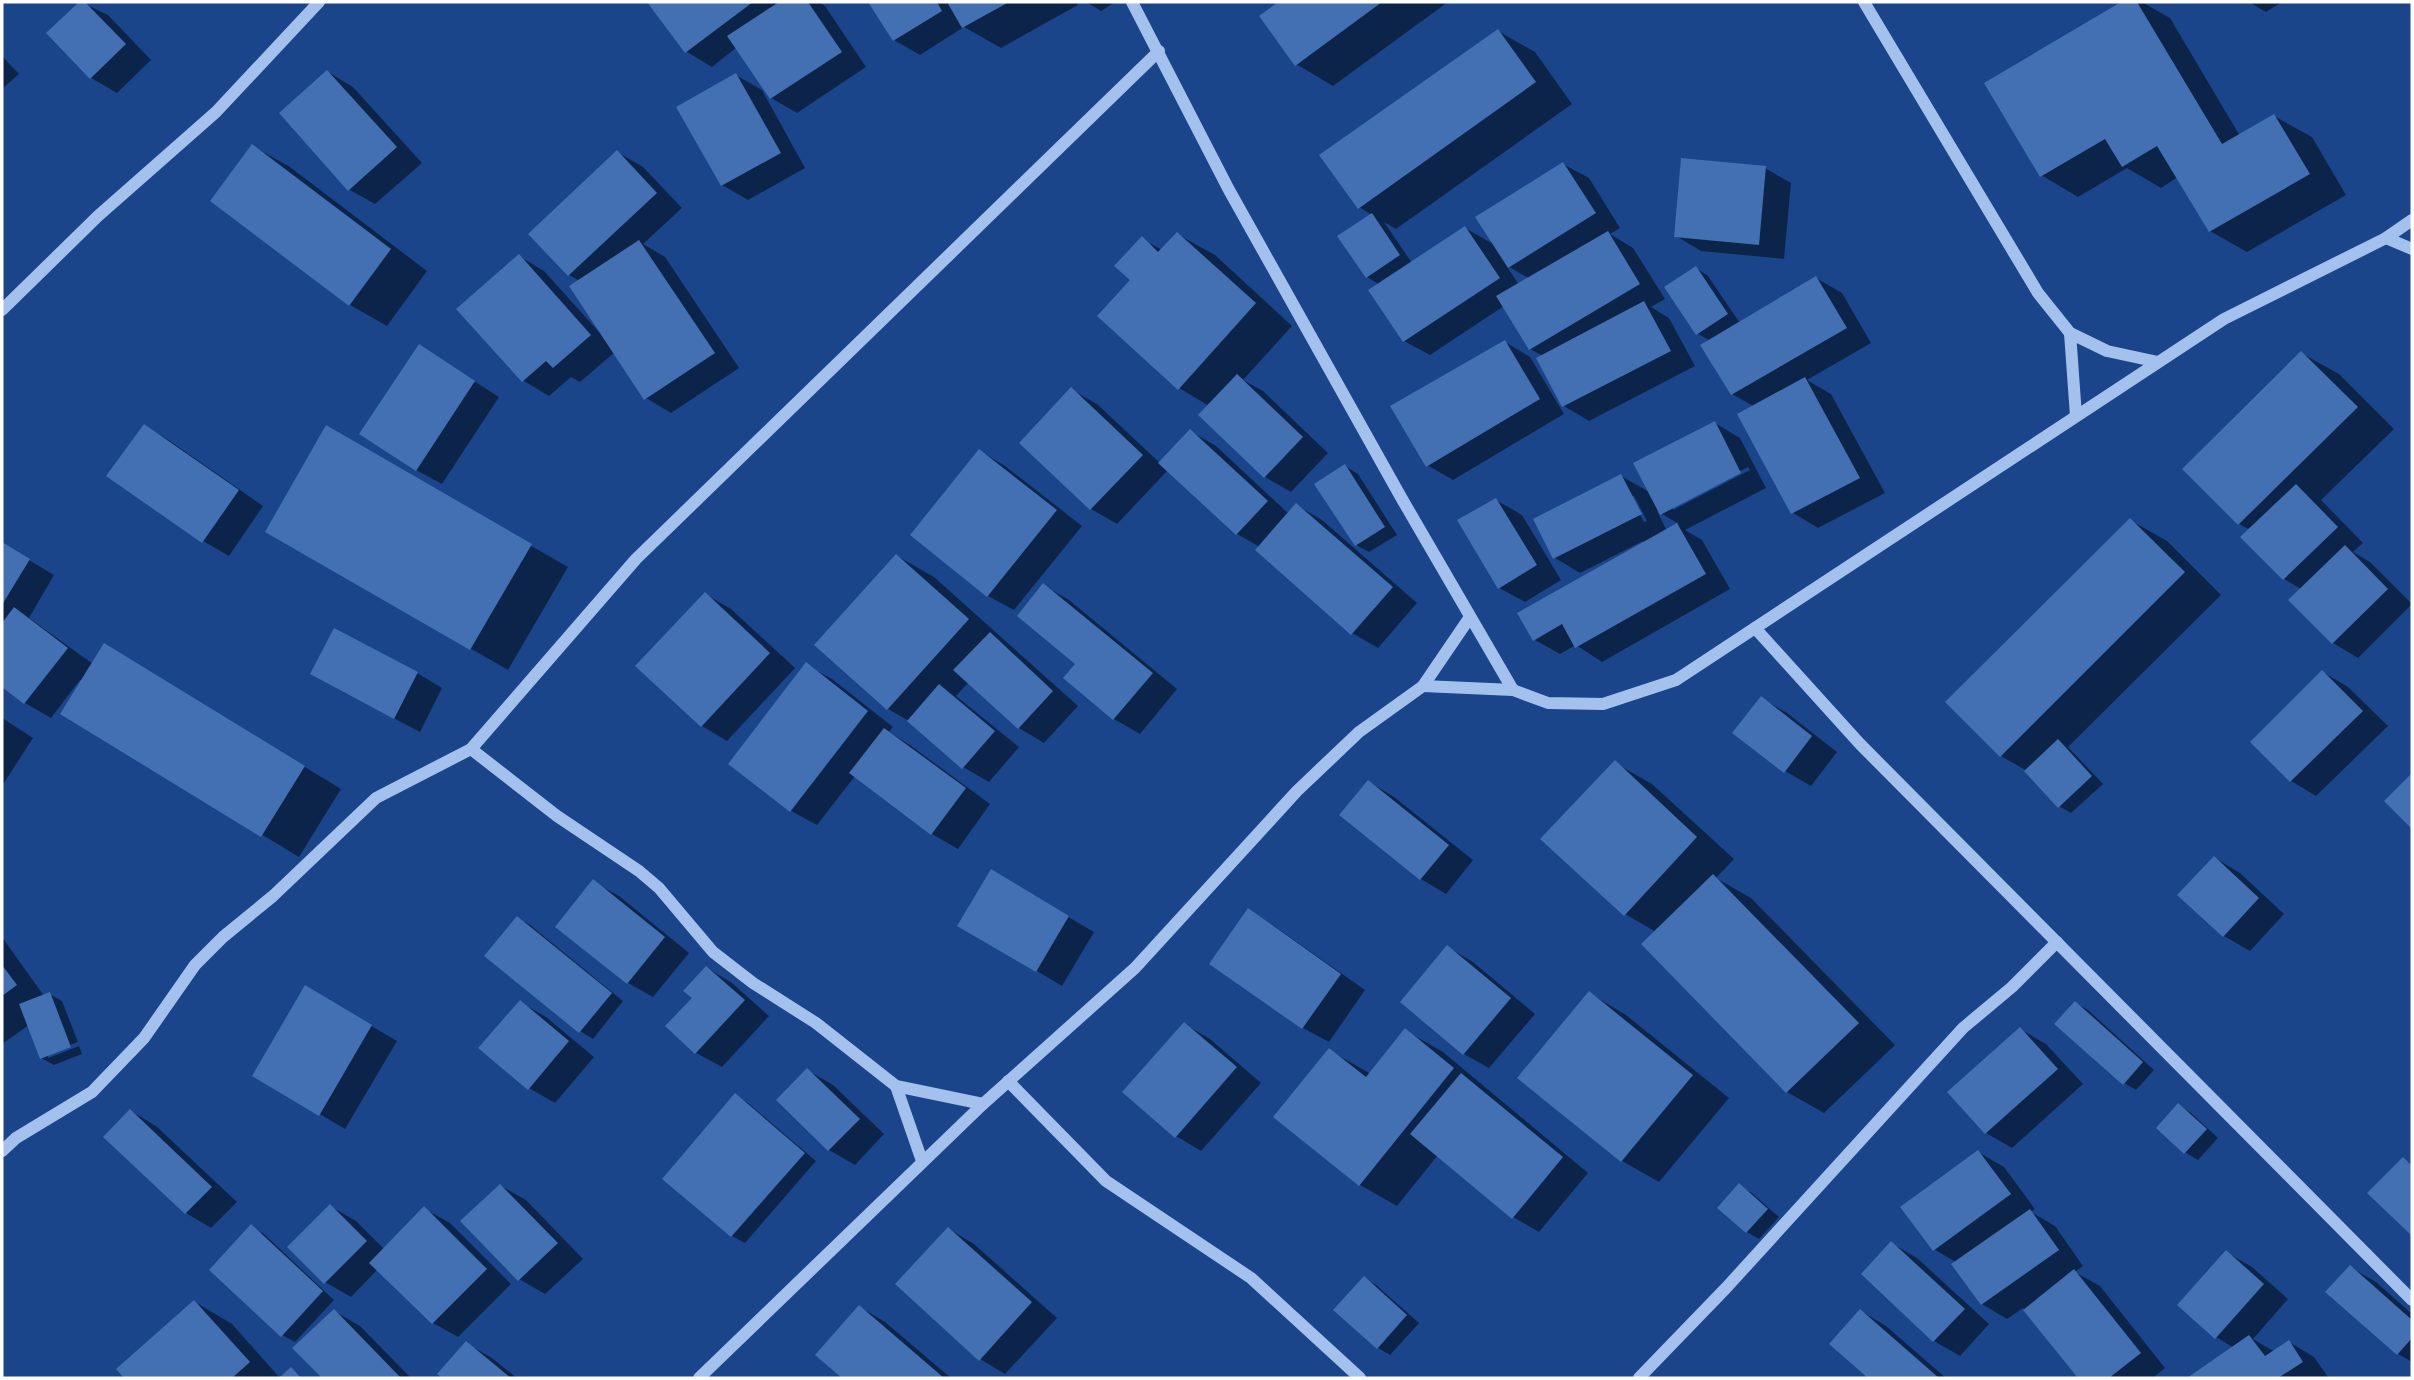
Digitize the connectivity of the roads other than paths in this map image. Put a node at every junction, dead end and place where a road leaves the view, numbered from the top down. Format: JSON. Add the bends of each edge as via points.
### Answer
{"nodes":[{"id":1,"x":319,"y":2,"type":"edge"},
{"id":2,"x":1132,"y":2,"type":"edge"},
{"id":3,"x":1864,"y":2,"type":"edge"},
{"id":4,"x":1159,"y":51,"type":"junction"},
{"id":5,"x":2412,"y":220,"type":"edge"},
{"id":6,"x":2386,"y":238,"type":"junction"},
{"id":7,"x":2412,"y":248,"type":"edge"},
{"id":8,"x":2,"y":310,"type":"edge"},
{"id":9,"x":2070,"y":332,"type":"junction"},
{"id":10,"x":2158,"y":362,"type":"junction"},
{"id":11,"x":2076,"y":416,"type":"junction"},
{"id":12,"x":1470,"y":617,"type":"junction"},
{"id":13,"x":1755,"y":628,"type":"junction"},
{"id":14,"x":1423,"y":685,"type":"junction"},
{"id":15,"x":1513,"y":690,"type":"junction"},
{"id":16,"x":471,"y":749,"type":"junction"},
{"id":17,"x":2057,"y":942,"type":"junction"},
{"id":18,"x":1008,"y":1082,"type":"junction"},
{"id":19,"x":896,"y":1086,"type":"junction"},
{"id":20,"x":982,"y":1104,"type":"junction"},
{"id":21,"x":2,"y":1151,"type":"edge"},
{"id":22,"x":922,"y":1161,"type":"junction"},
{"id":23,"x":2412,"y":1300,"type":"edge"},
{"id":24,"x":699,"y":1378,"type":"edge"},
{"id":25,"x":1360,"y":1378,"type":"edge"},
{"id":26,"x":1639,"y":1378,"type":"edge"}],
"edges":[{"from":1,"to":8,"type":"street","via":[[216,112],[98,216]]},
{"from":2,"to":4,"type":"street"},
{"from":3,"to":9,"type":"street","via":[[2038,293]]},
{"from":4,"to":12,"type":"street","via":[[1229,190]]},
{"from":4,"to":16,"type":"street","via":[[636,559]]},
{"from":5,"to":6,"type":"street"},
{"from":6,"to":7,"type":"street"},
{"from":6,"to":10,"type":"street","via":[[2224,319]]},
{"from":9,"to":10,"type":"street","via":[[2107,351]]},
{"from":9,"to":11,"type":"street"},
{"from":10,"to":11,"type":"street"},
{"from":11,"to":13,"type":"street"},
{"from":12,"to":14,"type":"street"},
{"from":12,"to":15,"type":"street"},
{"from":13,"to":15,"type":"street","via":[[1676,680],[1603,704],[1548,703]]},
{"from":13,"to":17,"type":"street","via":[[1860,744]]},
{"from":14,"to":15,"type":"street"},
{"from":14,"to":18,"type":"street","via":[[1359,732],[1297,791],[1135,968]]},
{"from":16,"to":19,"type":"street","via":[[557,816],[639,871],[713,952],[816,1023]]},
{"from":16,"to":21,"type":"street","via":[[376,798],[195,965],[144,1038],[92,1092]]},
{"from":17,"to":23,"type":"street"},
{"from":17,"to":26,"type":"street","via":[[1963,1028]]},
{"from":18,"to":20,"type":"street"},
{"from":18,"to":25,"type":"street","via":[[1106,1181],[1251,1278]]},
{"from":19,"to":20,"type":"street"},
{"from":19,"to":22,"type":"street"},
{"from":20,"to":22,"type":"street"},
{"from":22,"to":24,"type":"street"}]}
